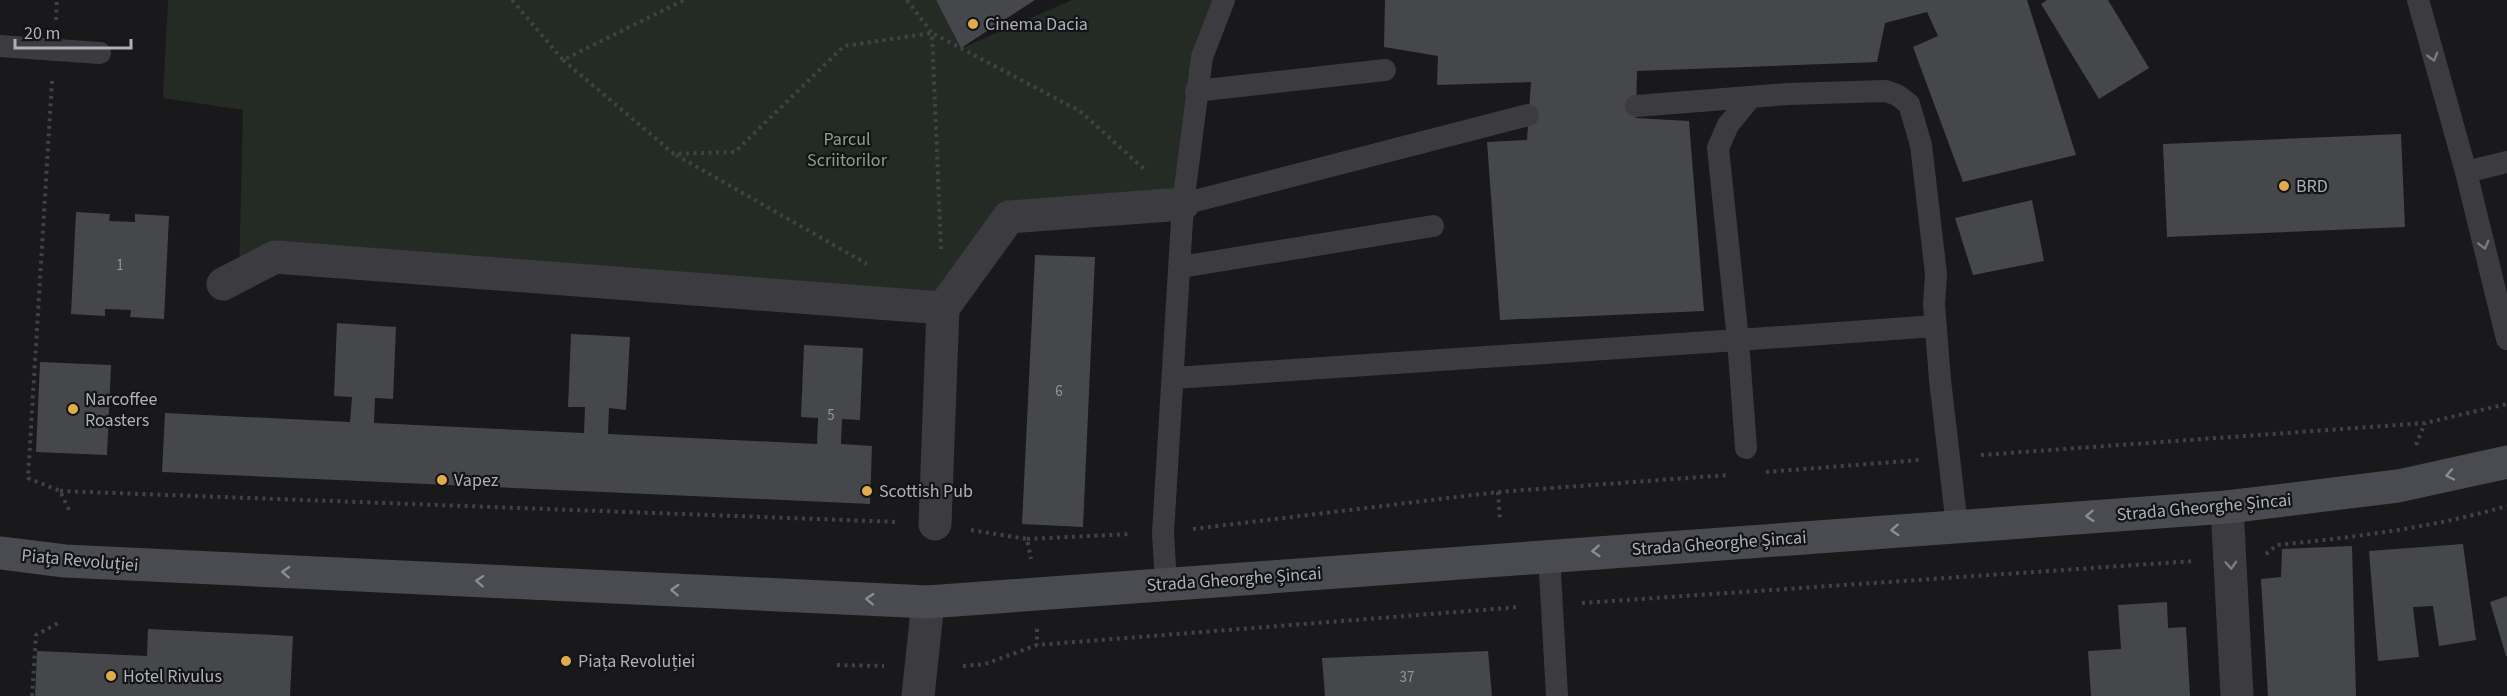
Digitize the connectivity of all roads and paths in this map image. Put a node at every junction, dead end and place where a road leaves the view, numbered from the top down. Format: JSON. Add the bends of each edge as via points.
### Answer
{"nodes":[{"id":1,"x":57,"y":0,"type":"edge"},
{"id":2,"x":512,"y":0,"type":"edge"},
{"id":3,"x":684,"y":0,"type":"edge"},
{"id":4,"x":907,"y":0,"type":"edge"},
{"id":5,"x":1224,"y":0,"type":"edge"},
{"id":6,"x":2418,"y":0,"type":"edge"},
{"id":7,"x":932,"y":33,"type":"junction"},
{"id":8,"x":0,"y":46,"type":"edge"},
{"id":9,"x":54,"y":50,"type":"junction"},
{"id":10,"x":100,"y":53,"type":"dead end"},
{"id":11,"x":563,"y":60,"type":"junction"},
{"id":12,"x":1385,"y":70,"type":"dead end"},
{"id":13,"x":1196,"y":91,"type":"junction"},
{"id":14,"x":1751,"y":97,"type":"junction"},
{"id":15,"x":1636,"y":106,"type":"dead end"},
{"id":16,"x":1528,"y":115,"type":"dead end"},
{"id":17,"x":674,"y":153,"type":"junction"},
{"id":18,"x":2507,"y":162,"type":"edge"},
{"id":19,"x":2466,"y":172,"type":"junction"},
{"id":20,"x":1183,"y":204,"type":"junction"},
{"id":21,"x":1433,"y":226,"type":"dead end"},
{"id":22,"x":871,"y":266,"type":"dead end"},
{"id":23,"x":1181,"y":267,"type":"junction"},
{"id":24,"x":224,"y":284,"type":"dead end"},
{"id":25,"x":943,"y":308,"type":"junction"},
{"id":26,"x":1935,"y":326,"type":"junction"},
{"id":27,"x":2507,"y":339,"type":"edge"},
{"id":28,"x":1738,"y":340,"type":"junction"},
{"id":29,"x":1174,"y":378,"type":"junction"},
{"id":30,"x":2507,"y":404,"type":"edge"},
{"id":31,"x":2425,"y":423,"type":"junction"},
{"id":32,"x":1746,"y":448,"type":"dead end"},
{"id":33,"x":2413,"y":453,"type":"dead end"},
{"id":34,"x":1949,"y":458,"type":"junction"},
{"id":35,"x":2507,"y":462,"type":"edge"},
{"id":36,"x":1760,"y":472,"type":"dead end"},
{"id":37,"x":1737,"y":474,"type":"dead end"},
{"id":38,"x":60,"y":491,"type":"junction"},
{"id":39,"x":1498,"y":492,"type":"junction"},
{"id":40,"x":2507,"y":506,"type":"edge"},
{"id":41,"x":2227,"y":507,"type":"junction"},
{"id":42,"x":69,"y":510,"type":"dead end"},
{"id":43,"x":1500,"y":520,"type":"dead end"},
{"id":44,"x":935,"y":524,"type":"junction"},
{"id":45,"x":1957,"y":526,"type":"junction"},
{"id":46,"x":1163,"y":533,"type":"junction"},
{"id":47,"x":1027,"y":539,"type":"junction"},
{"id":48,"x":0,"y":553,"type":"edge"},
{"id":49,"x":1549,"y":555,"type":"junction"},
{"id":50,"x":2262,"y":557,"type":"dead end"},
{"id":51,"x":1031,"y":560,"type":"dead end"},
{"id":52,"x":1166,"y":584,"type":"junction"},
{"id":53,"x":928,"y":602,"type":"junction"},
{"id":54,"x":60,"y":622,"type":"dead end"},
{"id":55,"x":1037,"y":625,"type":"dead end"},
{"id":56,"x":1037,"y":645,"type":"dead end"},
{"id":57,"x":837,"y":665,"type":"dead end"},
{"id":58,"x":894,"y":667,"type":"dead end"},
{"id":59,"x":32,"y":696,"type":"edge"},
{"id":60,"x":918,"y":696,"type":"edge"},
{"id":61,"x":1557,"y":696,"type":"edge"},
{"id":62,"x":2237,"y":696,"type":"edge"}],
"edges":[{"from":1,"to":9,"type":"path"},
{"from":2,"to":11,"type":"path"},
{"from":3,"to":11,"type":"path"},
{"from":4,"to":7,"type":"path"},
{"from":5,"to":13,"type":"lane","via":[[1202,57]]},
{"from":6,"to":19,"type":"lane","one_way":true},
{"from":7,"to":17,"type":"path","via":[[844,46],[735,152]]},
{"from":7,"to":20,"type":"path","via":[[1080,111]]},
{"from":7,"to":25,"type":"path"},
{"from":8,"to":9,"type":"lane"},
{"from":9,"to":10,"type":"lane"},
{"from":9,"to":38,"type":"path","via":[[28,478]]},
{"from":11,"to":17,"type":"path"},
{"from":12,"to":13,"type":"lane"},
{"from":13,"to":20,"type":"lane"},
{"from":14,"to":15,"type":"lane"},
{"from":14,"to":26,"type":"lane","via":[[1886,92],[1909,104],[1921,145],[1929,204],[1936,274]]},
{"from":14,"to":28,"type":"lane","via":[[1728,125],[1718,148]]},
{"from":16,"to":20,"type":"lane"},
{"from":17,"to":22,"type":"path"},
{"from":18,"to":19,"type":"lane"},
{"from":19,"to":27,"type":"lane","one_way":true},
{"from":20,"to":23,"type":"lane"},
{"from":20,"to":25,"type":"street","via":[[1009,217]]},
{"from":21,"to":23,"type":"lane"},
{"from":23,"to":29,"type":"lane"},
{"from":24,"to":25,"type":"street","via":[[275,257]]},
{"from":25,"to":44,"type":"street"},
{"from":26,"to":28,"type":"lane"},
{"from":26,"to":34,"type":"lane"},
{"from":28,"to":29,"type":"lane"},
{"from":28,"to":32,"type":"lane"},
{"from":29,"to":46,"type":"lane"},
{"from":30,"to":31,"type":"path"},
{"from":31,"to":33,"type":"path"},
{"from":31,"to":34,"type":"path"},
{"from":34,"to":36,"type":"path"},
{"from":34,"to":45,"type":"lane"},
{"from":35,"to":41,"type":"main road","name":"Strada Gheorghe Șincai","one_way":true,"via":[[2398,486]]},
{"from":37,"to":39,"type":"path"},
{"from":38,"to":42,"type":"path"},
{"from":38,"to":44,"type":"path"},
{"from":39,"to":43,"type":"path"},
{"from":39,"to":46,"type":"path"},
{"from":40,"to":50,"type":"path","via":[[2376,535],[2277,544]]},
{"from":41,"to":45,"type":"main road","name":"Strada Gheorghe Șincai","one_way":true},
{"from":41,"to":62,"type":"street","one_way":true},
{"from":44,"to":47,"type":"path"},
{"from":45,"to":49,"type":"main road","name":"Strada Gheorghe Șincai","one_way":true},
{"from":46,"to":47,"type":"path"},
{"from":46,"to":52,"type":"lane"},
{"from":47,"to":51,"type":"path"},
{"from":53,"to":48,"type":"main road","name":"Piața Revoluției","one_way":true,"via":[[77,562]]},
{"from":49,"to":52,"type":"main road","name":"Strada Gheorghe Șincai"},
{"from":49,"to":61,"type":"lane"},
{"from":52,"to":53,"type":"main road","name":"Strada Gheorghe Șincai"},
{"from":53,"to":60,"type":"street"},
{"from":54,"to":59,"type":"path","via":[[36,634]]},
{"from":55,"to":56,"type":"path"},
{"from":57,"to":58,"type":"path"}]}
